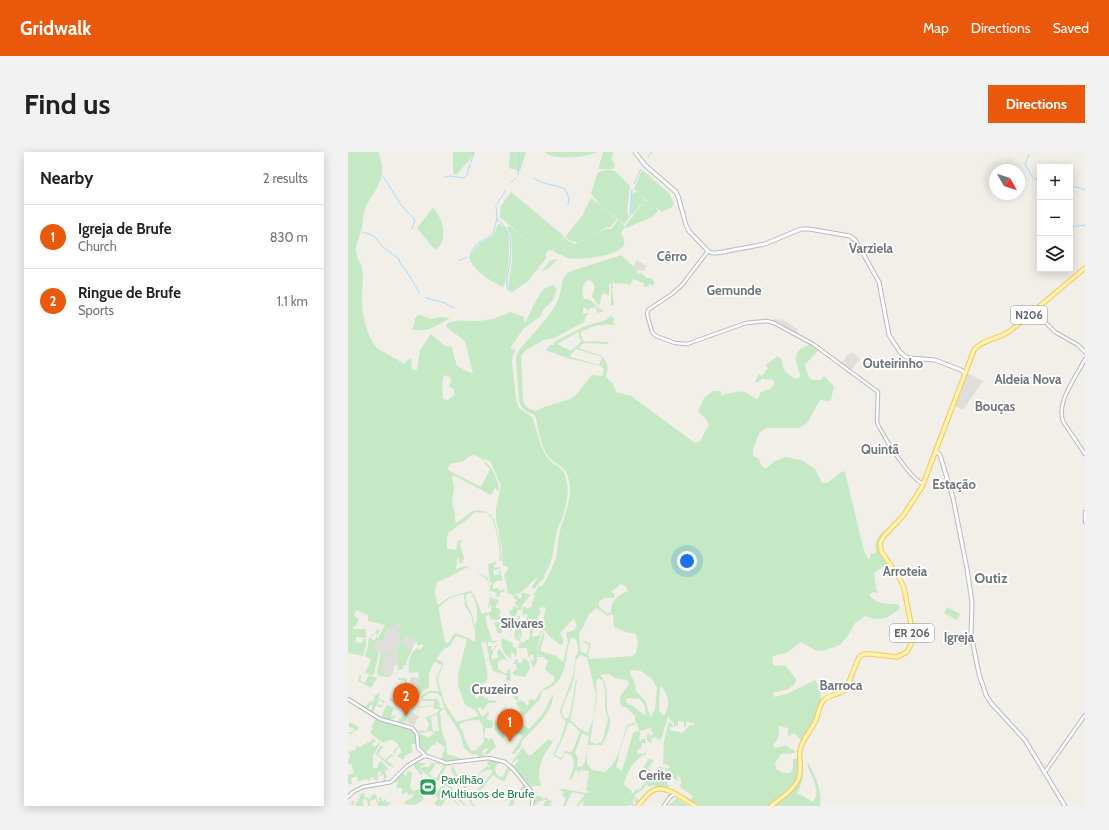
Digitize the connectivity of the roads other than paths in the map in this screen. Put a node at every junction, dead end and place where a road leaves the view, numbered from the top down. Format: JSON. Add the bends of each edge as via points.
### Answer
{"nodes":[{"id":1,"x":635,"y":152,"type":"edge"},
{"id":2,"x":708,"y":251,"type":"junction"},
{"id":3,"x":1085,"y":268,"type":"edge"},
{"id":4,"x":1029,"y":315,"type":"junction"},
{"id":5,"x":1085,"y":352,"type":"edge"},
{"id":6,"x":972,"y":356,"type":"joint"},
{"id":7,"x":1085,"y":359,"type":"edge"},
{"id":8,"x":966,"y":371,"type":"junction"},
{"id":9,"x":936,"y":451,"type":"junction"},
{"id":10,"x":1085,"y":454,"type":"edge"},
{"id":11,"x":923,"y":484,"type":"junction"},
{"id":12,"x":1085,"y":512,"type":"edge"},
{"id":13,"x":1085,"y":522,"type":"edge"},
{"id":14,"x":348,"y":699,"type":"edge"},
{"id":15,"x":1085,"y":715,"type":"edge"},
{"id":16,"x":426,"y":756,"type":"junction"},
{"id":17,"x":1045,"y":772,"type":"junction"},
{"id":18,"x":670,"y":791,"type":"junction"},
{"id":19,"x":675,"y":794,"type":"junction"},
{"id":20,"x":348,"y":797,"type":"edge"},
{"id":21,"x":670,"y":797,"type":"junction"},
{"id":22,"x":773,"y":805,"type":"edge"},
{"id":23,"x":532,"y":806,"type":"edge"},
{"id":24,"x":638,"y":806,"type":"edge"},
{"id":25,"x":664,"y":806,"type":"edge"},
{"id":26,"x":695,"y":806,"type":"edge"},
{"id":27,"x":1065,"y":806,"type":"edge"}],
"edges":[{"from":1,"to":2,"type":"main road","via":[[645,165],[676,192],[687,229]]},
{"from":2,"to":8,"type":"main road","via":[[717,253],[759,246],[804,228],[850,236],[855,240],[879,282],[888,330],[900,352],[906,357],[935,360]]},
{"from":2,"to":11,"type":"street","via":[[682,285],[647,312],[652,332],[675,343],[687,344],[746,323],[767,322],[774,323],[813,344],[878,392],[879,427],[910,473]]},
{"from":3,"to":4,"type":"main road","number":"N206"},
{"from":4,"to":5,"type":"street","via":[[1036,320],[1042,320]]},
{"from":4,"to":6,"type":"main road","number":"N206","via":[[1006,334],[979,345]]},
{"from":6,"to":8,"type":"main road","number":"ER 206"},
{"from":7,"to":10,"type":"street","via":[[1061,409],[1061,415]]},
{"from":8,"to":9,"type":"main road","number":"ER 206"},
{"from":9,"to":11,"type":"main road","number":"ER 206"},
{"from":9,"to":17,"type":"main road","via":[[940,455],[955,504],[972,607],[971,634],[980,678],[989,700],[1025,740]]},
{"from":11,"to":22,"type":"main road","number":"ER 206","via":[[903,516],[882,538],[880,545],[903,585],[913,635],[910,646],[904,654],[897,657],[870,654],[859,657],[846,690],[822,702],[816,720],[801,746],[798,781]]},
{"from":12,"to":13,"type":"street"},
{"from":14,"to":16,"type":"street","via":[[380,719],[412,728],[418,734],[418,748]]},
{"from":15,"to":17,"type":"street"},
{"from":16,"to":20,"type":"street","via":[[407,766],[389,783],[364,787],[352,792]]},
{"from":16,"to":23,"type":"street","via":[[446,763],[486,758],[500,759],[507,763],[531,791]]},
{"from":17,"to":27,"type":"main road"},
{"from":18,"to":19,"type":"main road"},
{"from":18,"to":21,"type":"street"},
{"from":18,"to":24,"type":"main road","via":[[661,788],[654,790],[647,794]]},
{"from":19,"to":21,"type":"street"},
{"from":19,"to":26,"type":"main road"},
{"from":21,"to":25,"type":"street"}]}
